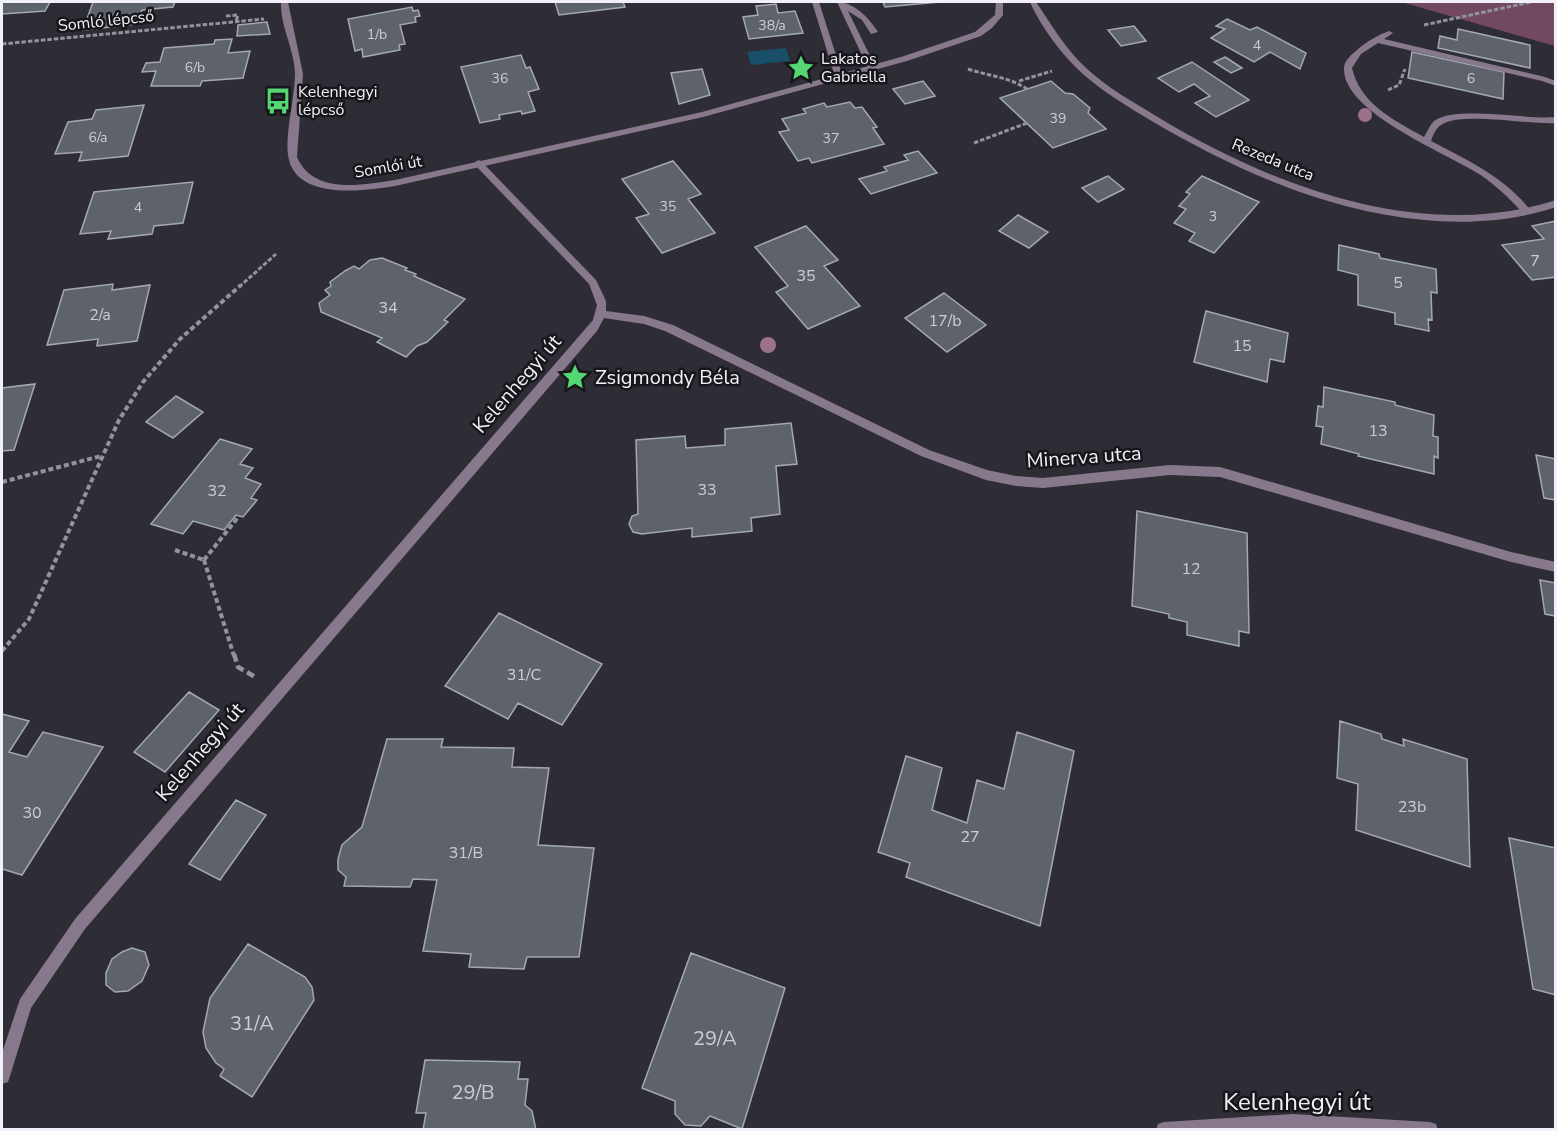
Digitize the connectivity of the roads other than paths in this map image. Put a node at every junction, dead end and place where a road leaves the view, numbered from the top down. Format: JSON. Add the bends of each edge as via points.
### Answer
{"nodes":[{"id":1,"x":284,"y":2,"type":"edge"},
{"id":2,"x":815,"y":2,"type":"edge"},
{"id":3,"x":999,"y":2,"type":"edge"},
{"id":4,"x":1033,"y":2,"type":"edge"},
{"id":5,"x":840,"y":3,"type":"edge"},
{"id":6,"x":874,"y":32,"type":"dead end"},
{"id":7,"x":1389,"y":33,"type":"dead end"},
{"id":8,"x":1377,"y":40,"type":"junction"},
{"id":9,"x":872,"y":68,"type":"junction"},
{"id":10,"x":839,"y":76,"type":"junction"},
{"id":11,"x":1556,"y":84,"type":"edge"},
{"id":12,"x":1556,"y":120,"type":"edge"},
{"id":13,"x":1426,"y":142,"type":"junction"},
{"id":14,"x":478,"y":163,"type":"junction"},
{"id":15,"x":1556,"y":203,"type":"edge"},
{"id":16,"x":1526,"y":211,"type":"junction"},
{"id":17,"x":602,"y":314,"type":"junction"},
{"id":18,"x":1556,"y":567,"type":"edge"},
{"id":19,"x":2,"y":1076,"type":"edge"},
{"id":20,"x":1164,"y":1130,"type":"edge"},
{"id":21,"x":1430,"y":1130,"type":"edge"}],
"edges":[{"from":1,"to":14,"type":"street","name":"Somlói út","via":[[299,71],[293,157],[298,172],[320,184],[353,189]]},
{"from":2,"to":10,"type":"street"},
{"from":3,"to":9,"type":"street","via":[[999,15],[978,34]]},
{"from":4,"to":16,"type":"street","name":"Rezeda utca","via":[[1077,64],[1116,95],[1171,130],[1246,167],[1328,198],[1432,219],[1476,219]]},
{"from":5,"to":6,"type":"street","via":[[865,18]]},
{"from":5,"to":9,"type":"street"},
{"from":7,"to":8,"type":"street"},
{"from":8,"to":11,"type":"street"},
{"from":8,"to":13,"type":"street","via":[[1350,62],[1351,82],[1361,96],[1393,123]]},
{"from":9,"to":10,"type":"street"},
{"from":10,"to":14,"type":"street","via":[[703,114]]},
{"from":12,"to":13,"type":"street","via":[[1448,119],[1438,123]]},
{"from":13,"to":16,"type":"street","via":[[1478,169]]},
{"from":14,"to":17,"type":"street","via":[[593,282],[603,305]]},
{"from":15,"to":16,"type":"street","name":"Rezeda utca"},
{"from":17,"to":18,"type":"street","name":"Minerva utca","via":[[669,328],[925,453],[986,475],[1043,483],[1170,470],[1220,472]]},
{"from":17,"to":19,"type":"street","name":"Kelenhegyi út","via":[[80,924],[25,1004]]},
{"from":20,"to":21,"type":"street","name":"Kelenhegyi út","via":[[1293,1122]]}]}
